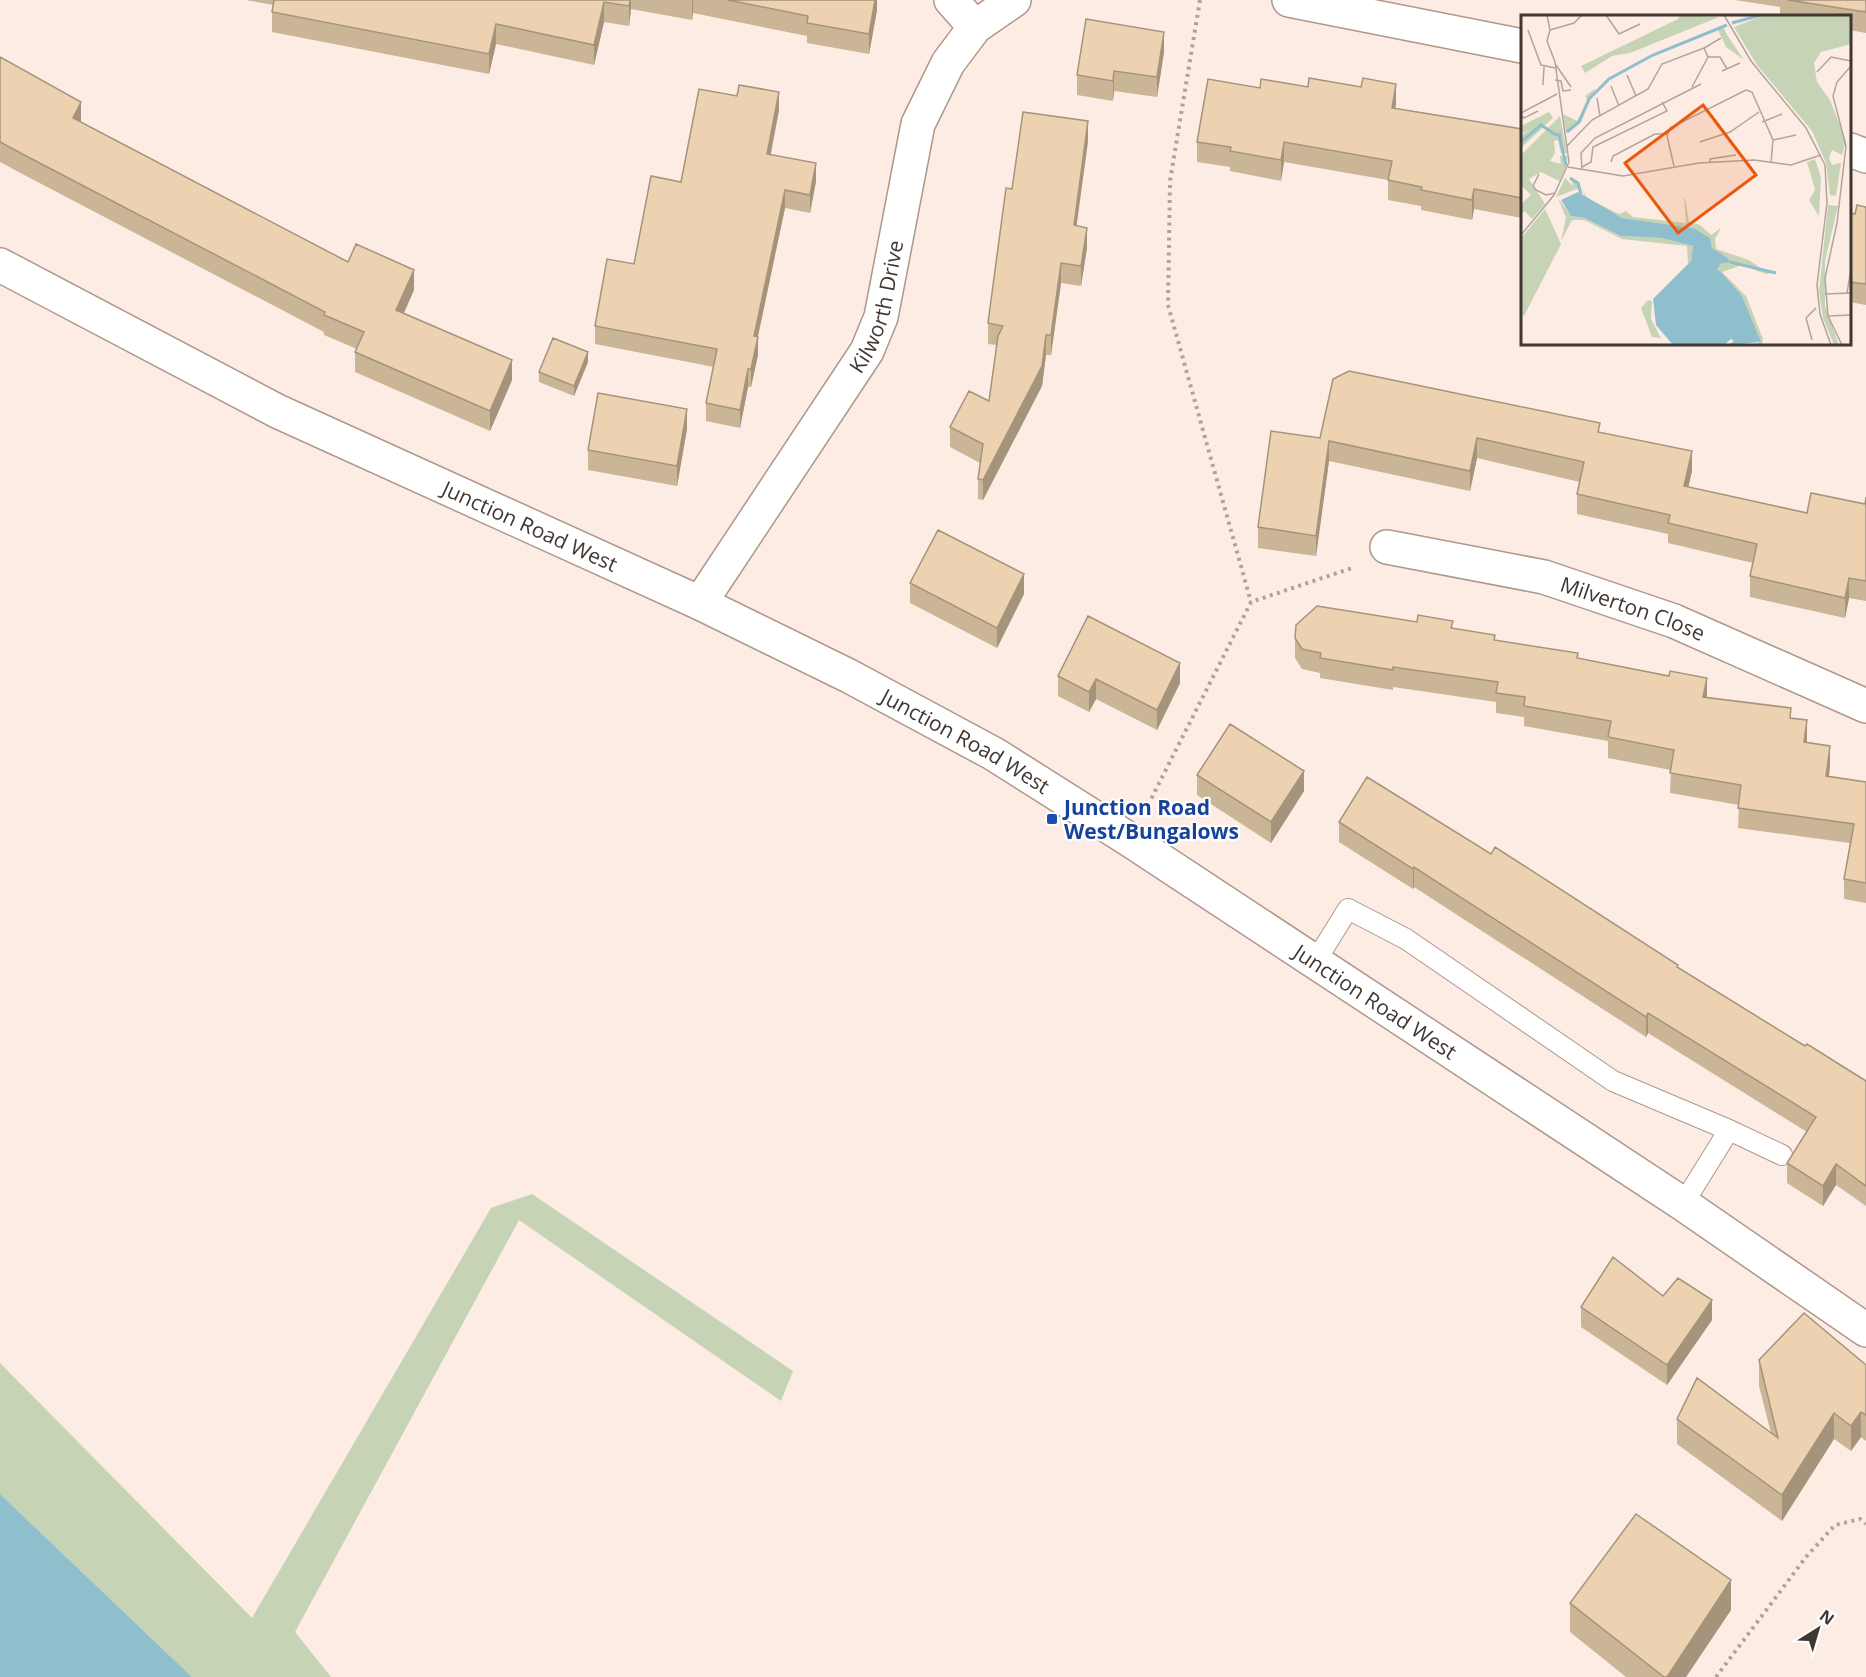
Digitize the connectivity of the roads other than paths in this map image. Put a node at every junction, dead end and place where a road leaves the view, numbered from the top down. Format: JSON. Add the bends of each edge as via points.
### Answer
{"nodes":[{"id":1,"x":951,"y":0,"type":"edge"},
{"id":2,"x":1014,"y":0,"type":"edge"},
{"id":3,"x":1289,"y":0,"type":"edge"},
{"id":4,"x":975,"y":27,"type":"junction"},
{"id":5,"x":1521,"y":46,"type":"edge"},
{"id":6,"x":1851,"y":150,"type":"edge"},
{"id":7,"x":1866,"y":156,"type":"edge"},
{"id":8,"x":0,"y":265,"type":"edge"},
{"id":9,"x":1387,"y":547,"type":"road end"},
{"id":10,"x":700,"y":603,"type":"junction"},
{"id":11,"x":1866,"y":706,"type":"edge"},
{"id":12,"x":1315,"y":962,"type":"junction"},
{"id":13,"x":1730,"y":1130,"type":"junction"},
{"id":14,"x":1782,"y":1155,"type":"dead end"},
{"id":15,"x":1683,"y":1204,"type":"junction"},
{"id":16,"x":1866,"y":1330,"type":"edge"}],
"edges":[{"from":1,"to":4,"type":"street"},
{"from":2,"to":4,"type":"street","name":"Kilworth Drive"},
{"from":3,"to":5,"type":"street"},
{"from":4,"to":10,"type":"street","name":"Kilworth Drive","via":[[948,63],[918,124],[881,317],[867,351]]},
{"from":6,"to":7,"type":"street"},
{"from":8,"to":10,"type":"street","name":"Junction Road West","via":[[277,411]]},
{"from":9,"to":11,"type":"street","name":"Milverton Close","via":[[1544,577],[1674,621]]},
{"from":10,"to":12,"type":"street","name":"Junction Road West","via":[[849,676],[994,754]]},
{"from":12,"to":13,"type":"lane","via":[[1348,909],[1406,939],[1613,1081]]},
{"from":12,"to":15,"type":"street","name":"Junction Road West"},
{"from":13,"to":14,"type":"lane"},
{"from":13,"to":15,"type":"lane"},
{"from":15,"to":16,"type":"street","name":"Junction Road West"}]}
